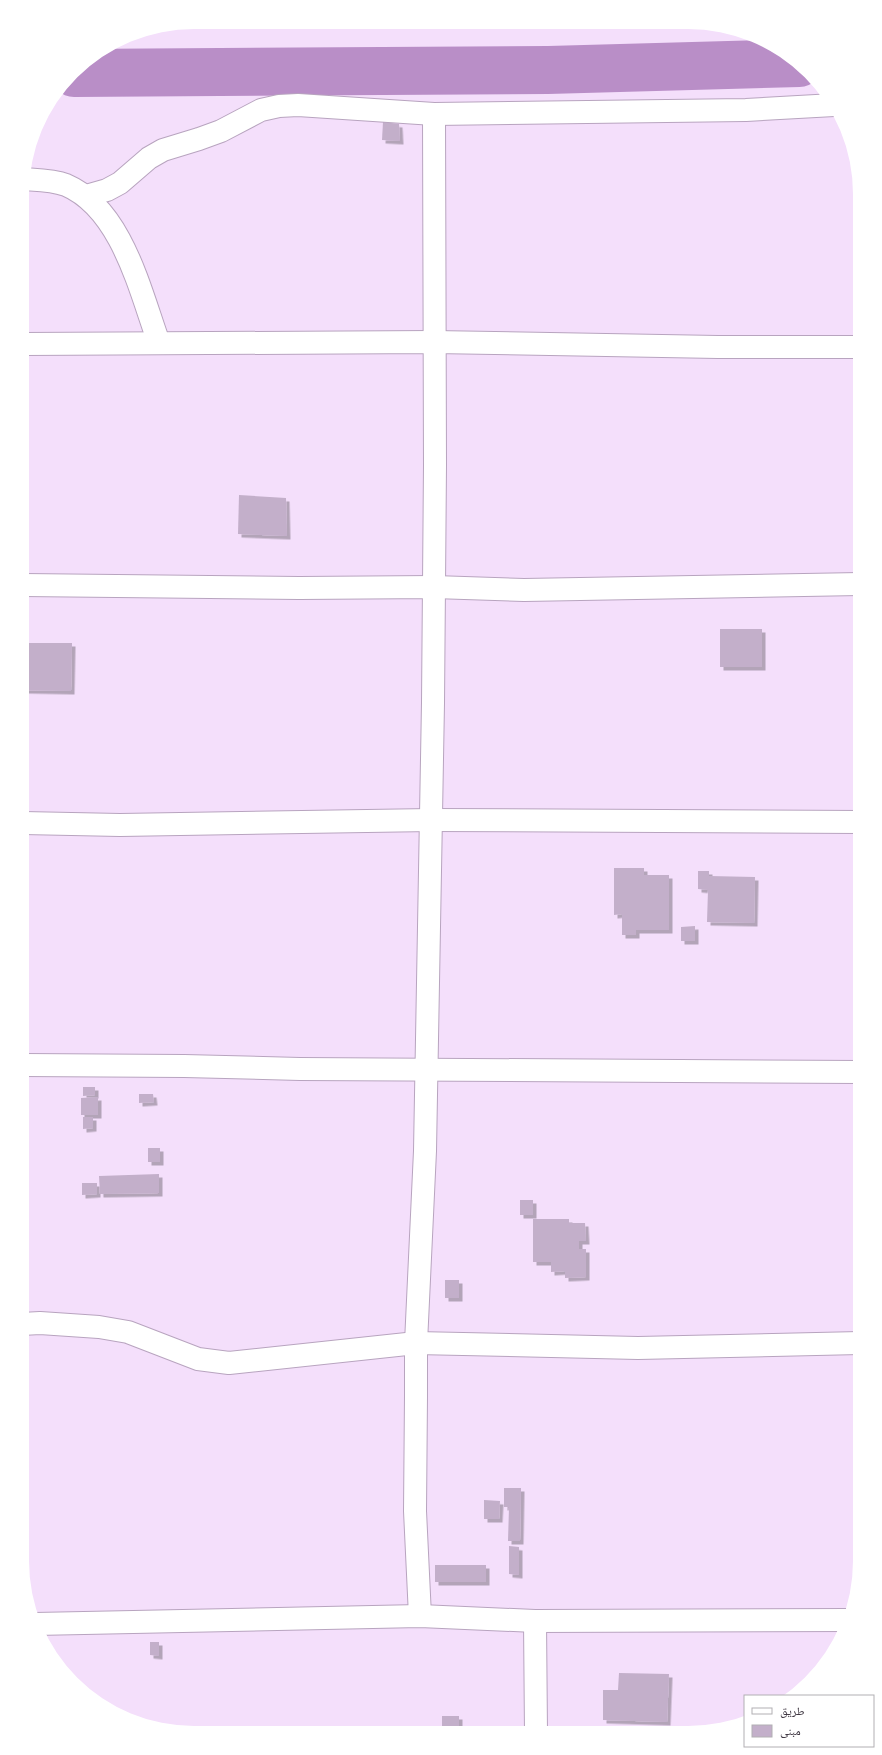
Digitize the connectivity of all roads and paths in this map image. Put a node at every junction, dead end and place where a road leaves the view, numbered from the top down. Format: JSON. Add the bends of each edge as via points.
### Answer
{"nodes":[{"id":1,"x":827,"y":105,"type":"edge"},
{"id":2,"x":434,"y":114,"type":"junction"},
{"id":3,"x":29,"y":180,"type":"edge"},
{"id":4,"x":86,"y":196,"type":"junction"},
{"id":5,"x":434,"y":342,"type":"junction"},
{"id":6,"x":159,"y":343,"type":"junction"},
{"id":7,"x":29,"y":344,"type":"edge"},
{"id":8,"x":853,"y":347,"type":"edge"},
{"id":9,"x":853,"y":584,"type":"edge"},
{"id":10,"x":29,"y":585,"type":"edge"},
{"id":11,"x":434,"y":587,"type":"junction"},
{"id":12,"x":431,"y":820,"type":"junction"},
{"id":13,"x":853,"y":822,"type":"edge"},
{"id":14,"x":29,"y":823,"type":"edge"},
{"id":15,"x":29,"y":1065,"type":"edge"},
{"id":16,"x":426,"y":1070,"type":"junction"},
{"id":17,"x":853,"y":1072,"type":"edge"},
{"id":18,"x":29,"y":1324,"type":"edge"},
{"id":19,"x":416,"y":1343,"type":"junction"},
{"id":20,"x":853,"y":1343,"type":"edge"},
{"id":21,"x":420,"y":1616,"type":"junction"},
{"id":22,"x":842,"y":1620,"type":"edge"},
{"id":23,"x":535,"y":1621,"type":"junction"},
{"id":24,"x":42,"y":1624,"type":"edge"},
{"id":25,"x":536,"y":1726,"type":"edge"}],
"edges":[{"from":1,"to":2,"type":"street","via":[[746,110]]},
{"from":2,"to":4,"type":"street","via":[[298,105],[261,110],[199,140],[162,150],[120,183]]},
{"from":2,"to":5,"type":"street"},
{"from":3,"to":4,"type":"street","via":[[65,184]]},
{"from":4,"to":6,"type":"street","via":[[110,222],[126,253]]},
{"from":5,"to":6,"type":"street"},
{"from":5,"to":8,"type":"street"},
{"from":5,"to":11,"type":"street"},
{"from":6,"to":7,"type":"street"},
{"from":9,"to":11,"type":"street","via":[[532,590]]},
{"from":10,"to":11,"type":"street"},
{"from":11,"to":12,"type":"street"},
{"from":12,"to":13,"type":"street"},
{"from":12,"to":14,"type":"street","via":[[135,825]]},
{"from":12,"to":16,"type":"street"},
{"from":15,"to":16,"type":"street"},
{"from":16,"to":17,"type":"street"},
{"from":16,"to":19,"type":"street"},
{"from":18,"to":19,"type":"street","via":[[99,1327],[128,1332],[198,1359],[229,1363]]},
{"from":19,"to":20,"type":"street","via":[[638,1348]]},
{"from":19,"to":21,"type":"street","via":[[415,1511]]},
{"from":21,"to":23,"type":"street"},
{"from":21,"to":24,"type":"street"},
{"from":22,"to":23,"type":"street"},
{"from":23,"to":25,"type":"street"}]}
